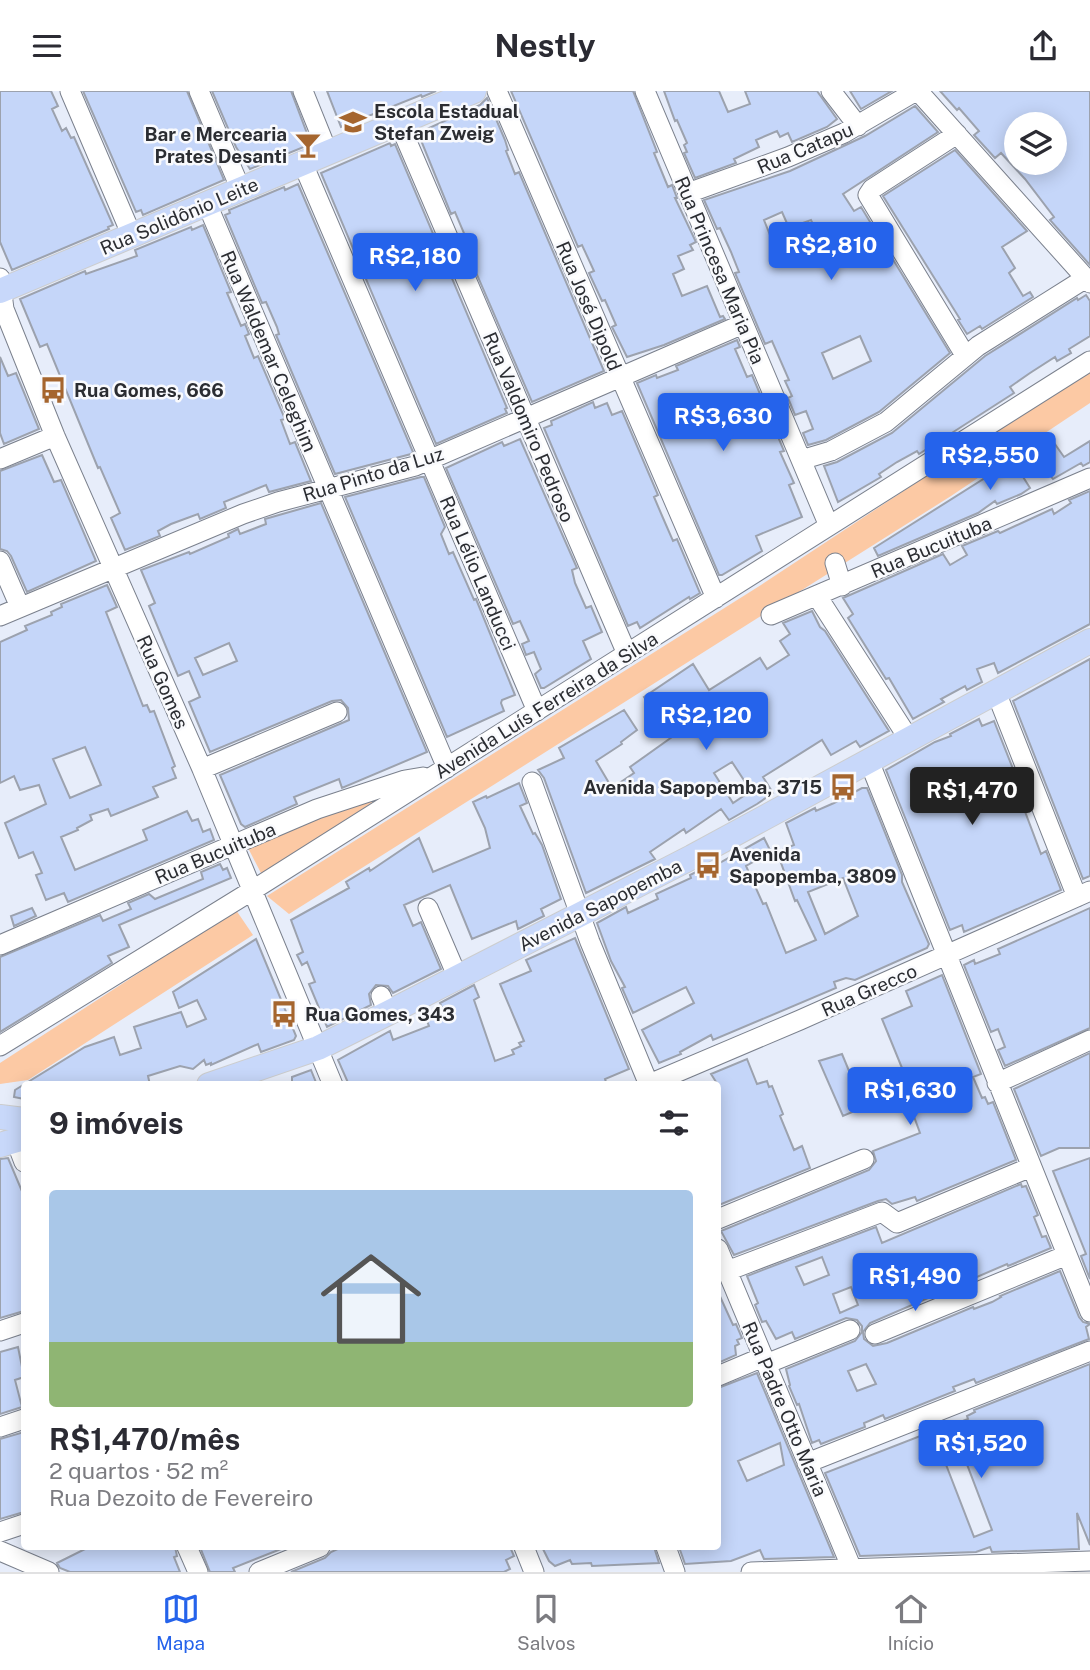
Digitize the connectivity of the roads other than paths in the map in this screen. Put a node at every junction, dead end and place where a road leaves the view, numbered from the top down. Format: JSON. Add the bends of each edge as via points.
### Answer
{"nodes":[{"id":1,"x":70,"y":91,"type":"edge"},
{"id":2,"x":200,"y":91,"type":"edge"},
{"id":3,"x":303,"y":91,"type":"edge"},
{"id":4,"x":474,"y":91,"type":"edge"},
{"id":5,"x":497,"y":91,"type":"edge"},
{"id":6,"x":645,"y":91,"type":"edge"},
{"id":7,"x":831,"y":91,"type":"edge"},
{"id":8,"x":917,"y":91,"type":"edge"},
{"id":9,"x":399,"y":123,"type":"junction"},
{"id":10,"x":858,"y":126,"type":"junction"},
{"id":11,"x":957,"y":134,"type":"junction"},
{"id":12,"x":328,"y":153,"type":"junction"},
{"id":13,"x":303,"y":164,"type":"junction"},
{"id":14,"x":241,"y":190,"type":"junction"},
{"id":15,"x":688,"y":193,"type":"junction"},
{"id":16,"x":207,"y":204,"type":"junction"},
{"id":17,"x":132,"y":236,"type":"junction"},
{"id":18,"x":0,"y":278,"type":"edge"},
{"id":19,"x":1088,"y":281,"type":"edge"},
{"id":20,"x":0,"y":291,"type":"edge"},
{"id":21,"x":743,"y":324,"type":"junction"},
{"id":22,"x":965,"y":355,"type":"junction"},
{"id":23,"x":1090,"y":361,"type":"edge"},
{"id":24,"x":620,"y":378,"type":"junction"},
{"id":25,"x":525,"y":419,"type":"junction"},
{"id":26,"x":55,"y":436,"type":"junction"},
{"id":27,"x":0,"y":459,"type":"edge"},
{"id":28,"x":429,"y":460,"type":"junction"},
{"id":29,"x":801,"y":460,"type":"junction"},
{"id":30,"x":1090,"y":478,"type":"edge"},
{"id":31,"x":328,"y":490,"type":"junction"},
{"id":32,"x":829,"y":526,"type":"junction"},
{"id":33,"x":0,"y":561,"type":"edge"},
{"id":34,"x":835,"y":563,"type":"dead end"},
{"id":35,"x":113,"y":568,"type":"junction"},
{"id":36,"x":842,"y":586,"type":"junction"},
{"id":37,"x":817,"y":596,"type":"junction"},
{"id":38,"x":716,"y":598,"type":"junction"},
{"id":39,"x":20,"y":607,"type":"junction"},
{"id":40,"x":771,"y":615,"type":"dead end"},
{"id":41,"x":0,"y":616,"type":"edge"},
{"id":42,"x":1090,"y":641,"type":"edge"},
{"id":43,"x":627,"y":654,"type":"junction"},
{"id":44,"x":996,"y":692,"type":"junction"},
{"id":45,"x":537,"y":711,"type":"junction"},
{"id":46,"x":337,"y":712,"type":"dead end"},
{"id":47,"x":909,"y":739,"type":"junction"},
{"id":48,"x":869,"y":761,"type":"junction"},
{"id":49,"x":202,"y":769,"type":"junction"},
{"id":50,"x":441,"y":772,"type":"junction"},
{"id":51,"x":532,"y":782,"type":"dead end"},
{"id":52,"x":234,"y":846,"type":"junction"},
{"id":53,"x":253,"y":890,"type":"junction"},
{"id":54,"x":1084,"y":894,"type":"edge"},
{"id":55,"x":428,"y":908,"type":"dead end"},
{"id":56,"x":581,"y":914,"type":"junction"},
{"id":57,"x":0,"y":945,"type":"edge"},
{"id":58,"x":946,"y":955,"type":"junction"},
{"id":59,"x":458,"y":978,"type":"junction"},
{"id":60,"x":1090,"y":1040,"type":"edge"},
{"id":61,"x":0,"y":1046,"type":"edge"},
{"id":62,"x":318,"y":1048,"type":"junction"},
{"id":63,"x":221,"y":1081,"type":"edge"},
{"id":64,"x":331,"y":1081,"type":"edge"},
{"id":65,"x":647,"y":1081,"type":"edge"},
{"id":66,"x":658,"y":1081,"type":"edge"},
{"id":67,"x":997,"y":1083,"type":"junction"},
{"id":68,"x":0,"y":1117,"type":"edge"},
{"id":69,"x":18,"y":1141,"type":"edge"},
{"id":70,"x":864,"y":1159,"type":"dead end"},
{"id":71,"x":1031,"y":1167,"type":"junction"},
{"id":72,"x":721,"y":1218,"type":"edge"},
{"id":73,"x":1067,"y":1255,"type":"junction"},
{"id":74,"x":721,"y":1256,"type":"edge"},
{"id":75,"x":727,"y":1271,"type":"junction"},
{"id":76,"x":1090,"y":1312,"type":"edge"},
{"id":77,"x":21,"y":1324,"type":"edge"},
{"id":78,"x":850,"y":1330,"type":"dead end"},
{"id":79,"x":0,"y":1331,"type":"edge"},
{"id":80,"x":875,"y":1333,"type":"dead end"},
{"id":81,"x":1090,"y":1351,"type":"edge"},
{"id":82,"x":764,"y":1360,"type":"junction"},
{"id":83,"x":721,"y":1375,"type":"edge"},
{"id":84,"x":21,"y":1420,"type":"edge"},
{"id":85,"x":0,"y":1427,"type":"edge"},
{"id":86,"x":807,"y":1463,"type":"junction"},
{"id":87,"x":21,"y":1525,"type":"edge"},
{"id":88,"x":0,"y":1532,"type":"edge"},
{"id":89,"x":188,"y":1550,"type":"edge"},
{"id":90,"x":311,"y":1550,"type":"edge"},
{"id":91,"x":525,"y":1550,"type":"edge"},
{"id":92,"x":667,"y":1550,"type":"edge"},
{"id":93,"x":0,"y":1551,"type":"edge"},
{"id":94,"x":1090,"y":1561,"type":"edge"},
{"id":95,"x":28,"y":1567,"type":"edge"},
{"id":96,"x":852,"y":1569,"type":"junction"},
{"id":97,"x":1001,"y":1569,"type":"edge"},
{"id":98,"x":898,"y":1570,"type":"edge"},
{"id":99,"x":798,"y":1571,"type":"edge"},
{"id":100,"x":49,"y":1572,"type":"edge"},
{"id":101,"x":198,"y":1572,"type":"edge"},
{"id":102,"x":259,"y":1572,"type":"edge"},
{"id":103,"x":534,"y":1572,"type":"edge"},
{"id":104,"x":676,"y":1572,"type":"edge"},
{"id":105,"x":751,"y":1572,"type":"edge"}],
"edges":[{"from":1,"to":17,"type":"street"},
{"from":2,"to":14,"type":"street"},
{"from":3,"to":12,"type":"street"},
{"from":4,"to":9,"type":"main road","name":"Rua Solidônio Leite"},
{"from":5,"to":24,"type":"street","name":"Rua José Dipold"},
{"from":6,"to":15,"type":"street","name":"Rua Princesa Maria Pia"},
{"from":7,"to":10,"type":"street"},
{"from":8,"to":10,"type":"street","name":"Rua Catapu"},
{"from":8,"to":11,"type":"street"},
{"from":9,"to":12,"type":"main road","name":"Rua Solidônio Leite"},
{"from":9,"to":25,"type":"street","name":"Rua Valdomiro Pedroso"},
{"from":10,"to":15,"type":"street","name":"Rua Catapu"},
{"from":11,"to":19,"type":"street"},
{"from":11,"to":22,"type":"street","via":[[868,195]]},
{"from":12,"to":13,"type":"main road","name":"Rua Solidônio Leite"},
{"from":13,"to":14,"type":"main road","name":"Rua Solidônio Leite"},
{"from":13,"to":28,"type":"street","name":"Rua Lélio Landucci"},
{"from":14,"to":16,"type":"main road","name":"Rua Solidônio Leite"},
{"from":15,"to":21,"type":"street","name":"Rua Princesa Maria Pia"},
{"from":16,"to":17,"type":"main road","name":"Rua Solidônio Leite"},
{"from":16,"to":31,"type":"street","name":"Rua Waldemar Celeghim"},
{"from":17,"to":20,"type":"main road","name":"Rua Solidônio Leite"},
{"from":18,"to":20,"type":"street","name":"Rua Gomes"},
{"from":19,"to":22,"type":"street"},
{"from":20,"to":26,"type":"street","name":"Rua Gomes"},
{"from":21,"to":24,"type":"street","name":"Rua Pinto da Luz"},
{"from":21,"to":29,"type":"street","name":"Rua Princesa Maria Pia"},
{"from":22,"to":29,"type":"street","via":[[886,422],[831,451]]},
{"from":23,"to":32,"type":"street","name":"Avenida Luís Ferreira da Silva"},
{"from":24,"to":25,"type":"street","name":"Rua Pinto da Luz"},
{"from":24,"to":38,"type":"street","name":"Rua José Dipold"},
{"from":25,"to":28,"type":"street","name":"Rua Pinto da Luz"},
{"from":25,"to":43,"type":"street","name":"Rua Valdomiro Pedroso"},
{"from":26,"to":27,"type":"street"},
{"from":26,"to":35,"type":"street","name":"Rua Gomes"},
{"from":28,"to":31,"type":"street","name":"Rua Pinto da Luz"},
{"from":28,"to":45,"type":"street","name":"Rua Lélio Landucci"},
{"from":29,"to":32,"type":"street","name":"Rua Princesa Maria Pia"},
{"from":30,"to":36,"type":"street","name":"Rua Bucuituba"},
{"from":31,"to":35,"type":"street","name":"Rua Pinto da Luz","via":[[243,514]]},
{"from":31,"to":50,"type":"street","name":"Rua Waldemar Celeghim"},
{"from":32,"to":38,"type":"street","name":"Avenida Luís Ferreira da Silva"},
{"from":33,"to":39,"type":"street"},
{"from":34,"to":36,"type":"street"},
{"from":35,"to":39,"type":"street","name":"Rua Pinto da Luz"},
{"from":35,"to":49,"type":"street","name":"Rua Gomes"},
{"from":36,"to":37,"type":"street","name":"Rua Bucuituba"},
{"from":37,"to":40,"type":"street","name":"Rua Bucuituba"},
{"from":37,"to":47,"type":"street"},
{"from":38,"to":43,"type":"street","name":"Avenida Luís Ferreira da Silva"},
{"from":39,"to":41,"type":"street","name":"Rua Pinto da Luz"},
{"from":42,"to":44,"type":"main road","name":"Avenida Sapopemba"},
{"from":43,"to":45,"type":"street","name":"Avenida Luís Ferreira da Silva"},
{"from":44,"to":47,"type":"main road","name":"Avenida Sapopemba"},
{"from":44,"to":54,"type":"street"},
{"from":45,"to":50,"type":"street","name":"Avenida Luís Ferreira da Silva"},
{"from":46,"to":49,"type":"street"},
{"from":47,"to":48,"type":"main road","name":"Avenida Sapopemba"},
{"from":48,"to":56,"type":"main road","name":"Avenida Sapopemba"},
{"from":48,"to":58,"type":"street"},
{"from":49,"to":52,"type":"street","name":"Rua Gomes"},
{"from":50,"to":52,"type":"street","name":"Rua Bucuituba","via":[[317,809]]},
{"from":50,"to":53,"type":"street","name":"Avenida Luís Ferreira da Silva"},
{"from":51,"to":56,"type":"street"},
{"from":52,"to":53,"type":"street","name":"Rua Gomes"},
{"from":52,"to":57,"type":"street","name":"Rua Bucuituba"},
{"from":53,"to":61,"type":"street","name":"Avenida Luís Ferreira da Silva"},
{"from":53,"to":62,"type":"street","name":"Rua Gomes"},
{"from":54,"to":58,"type":"street","name":"Rua Grecco"},
{"from":55,"to":59,"type":"street"},
{"from":56,"to":59,"type":"main road","name":"Avenida Sapopemba"},
{"from":56,"to":65,"type":"street"},
{"from":58,"to":66,"type":"street","name":"Rua Grecco"},
{"from":58,"to":67,"type":"street"},
{"from":59,"to":62,"type":"main road","name":"Avenida Sapopemba","via":[[385,1005]]},
{"from":60,"to":67,"type":"street"},
{"from":62,"to":63,"type":"main road","name":"Avenida Sapopemba"},
{"from":62,"to":64,"type":"street","name":"Rua Gomes"},
{"from":67,"to":71,"type":"street"},
{"from":68,"to":69,"type":"main road"},
{"from":70,"to":72,"type":"street"},
{"from":71,"to":73,"type":"street"},
{"from":71,"to":75,"type":"street","via":[[897,1223],[882,1212]]},
{"from":73,"to":76,"type":"street"},
{"from":73,"to":80,"type":"street"},
{"from":74,"to":75,"type":"street","name":"Rua Padre Otto Maria"},
{"from":75,"to":82,"type":"street","name":"Rua Padre Otto Maria"},
{"from":77,"to":79,"type":"street"},
{"from":78,"to":82,"type":"street"},
{"from":81,"to":86,"type":"street"},
{"from":82,"to":83,"type":"street"},
{"from":82,"to":86,"type":"street","name":"Rua Padre Otto Maria"},
{"from":84,"to":85,"type":"street"},
{"from":86,"to":96,"type":"street","name":"Rua Padre Otto Maria"},
{"from":87,"to":88,"type":"street"},
{"from":89,"to":101,"type":"street"},
{"from":90,"to":102,"type":"street"},
{"from":91,"to":103,"type":"street"},
{"from":92,"to":104,"type":"street"},
{"from":93,"to":95,"type":"street"},
{"from":94,"to":97,"type":"street"},
{"from":95,"to":100,"type":"street"},
{"from":96,"to":98,"type":"street"},
{"from":96,"to":99,"type":"street"},
{"from":97,"to":98,"type":"street"},
{"from":99,"to":105,"type":"street"}]}
